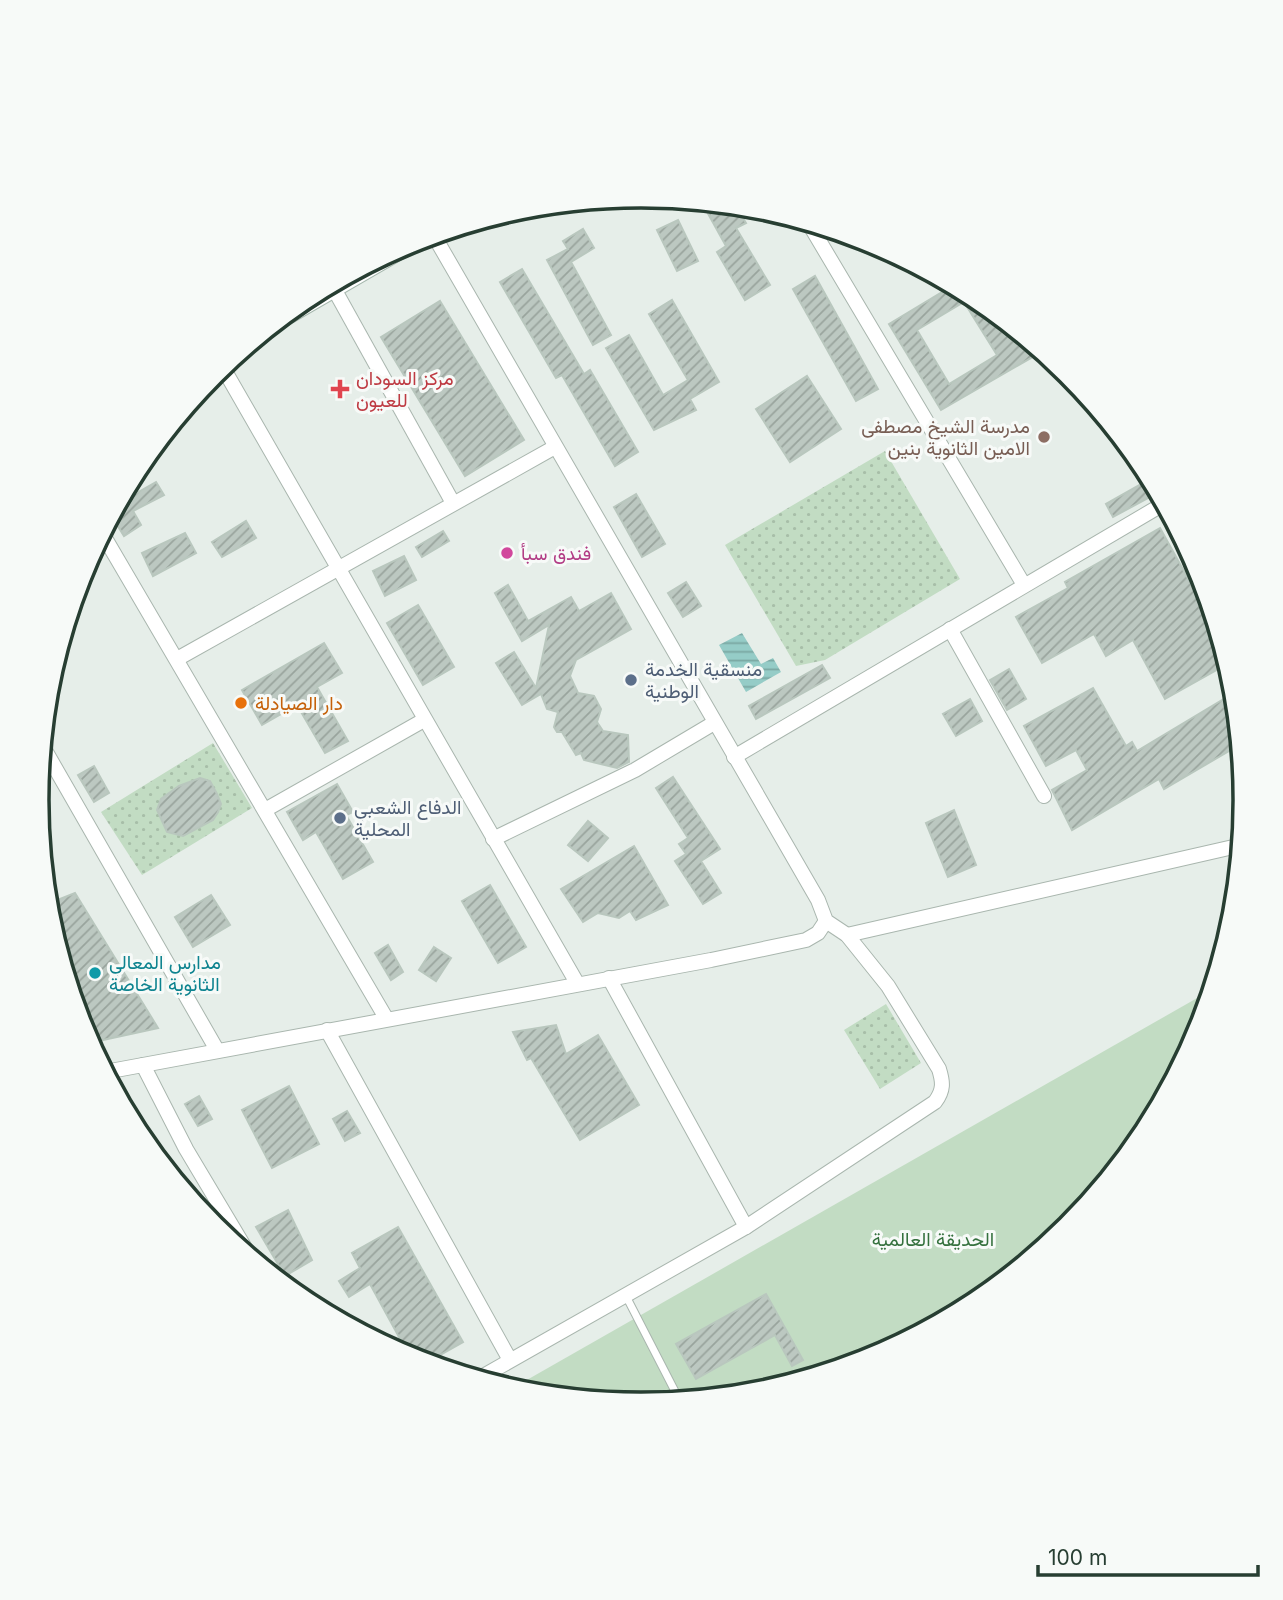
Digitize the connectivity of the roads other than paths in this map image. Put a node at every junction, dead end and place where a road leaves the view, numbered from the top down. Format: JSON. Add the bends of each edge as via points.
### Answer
{"nodes":[{"id":1,"x":815,"y":234,"type":"edge"},
{"id":2,"x":439,"y":244,"type":"edge"},
{"id":3,"x":336,"y":292,"type":"edge"},
{"id":4,"x":228,"y":376,"type":"edge"},
{"id":5,"x":555,"y":447,"type":"junction"},
{"id":6,"x":453,"y":503,"type":"junction"},
{"id":7,"x":1157,"y":508,"type":"edge"},
{"id":8,"x":108,"y":543,"type":"edge"},
{"id":9,"x":336,"y":568,"type":"junction"},
{"id":10,"x":1024,"y":584,"type":"junction"},
{"id":11,"x":950,"y":628,"type":"junction"},
{"id":12,"x":177,"y":659,"type":"junction"},
{"id":13,"x":424,"y":720,"type":"junction"},
{"id":14,"x":713,"y":723,"type":"junction"},
{"id":15,"x":734,"y":757,"type":"junction"},
{"id":16,"x":50,"y":759,"type":"edge"},
{"id":17,"x":1044,"y":796,"type":"dead end"},
{"id":18,"x":265,"y":810,"type":"junction"},
{"id":19,"x":493,"y":839,"type":"junction"},
{"id":20,"x":1232,"y":847,"type":"edge"},
{"id":21,"x":826,"y":921,"type":"junction"},
{"id":22,"x":847,"y":935,"type":"junction"},
{"id":23,"x":609,"y":978,"type":"junction"},
{"id":24,"x":577,"y":984,"type":"junction"},
{"id":25,"x":386,"y":1018,"type":"junction"},
{"id":26,"x":327,"y":1030,"type":"junction"},
{"id":27,"x":217,"y":1050,"type":"junction"},
{"id":28,"x":143,"y":1065,"type":"junction"},
{"id":29,"x":114,"y":1070,"type":"edge"},
{"id":30,"x":747,"y":1227,"type":"junction"},
{"id":31,"x":234,"y":1229,"type":"edge"},
{"id":32,"x":627,"y":1298,"type":"junction"},
{"id":33,"x":510,"y":1360,"type":"junction"},
{"id":34,"x":489,"y":1372,"type":"edge"},
{"id":35,"x":675,"y":1391,"type":"edge"}],
"edges":[{"from":1,"to":10,"type":"street"},
{"from":2,"to":5,"type":"street"},
{"from":3,"to":6,"type":"street"},
{"from":4,"to":9,"type":"street"},
{"from":5,"to":6,"type":"street"},
{"from":5,"to":14,"type":"street"},
{"from":6,"to":9,"type":"street"},
{"from":7,"to":10,"type":"street"},
{"from":8,"to":12,"type":"street"},
{"from":9,"to":12,"type":"street"},
{"from":9,"to":13,"type":"street"},
{"from":10,"to":11,"type":"street"},
{"from":11,"to":15,"type":"street"},
{"from":11,"to":17,"type":"street"},
{"from":12,"to":18,"type":"street"},
{"from":13,"to":18,"type":"street"},
{"from":13,"to":19,"type":"street"},
{"from":14,"to":15,"type":"street"},
{"from":14,"to":19,"type":"street","via":[[635,770]]},
{"from":15,"to":21,"type":"street"},
{"from":16,"to":27,"type":"street"},
{"from":18,"to":25,"type":"street"},
{"from":19,"to":24,"type":"street"},
{"from":20,"to":22,"type":"street"},
{"from":21,"to":22,"type":"street"},
{"from":21,"to":23,"type":"street","via":[[806,940]]},
{"from":22,"to":30,"type":"street","via":[[888,986],[939,1069],[942,1092],[936,1102]]},
{"from":23,"to":24,"type":"street"},
{"from":23,"to":30,"type":"street"},
{"from":24,"to":25,"type":"street"},
{"from":25,"to":26,"type":"street"},
{"from":26,"to":27,"type":"street"},
{"from":26,"to":33,"type":"street"},
{"from":27,"to":28,"type":"street"},
{"from":28,"to":29,"type":"street"},
{"from":28,"to":31,"type":"street"},
{"from":30,"to":32,"type":"street"},
{"from":32,"to":33,"type":"street"},
{"from":32,"to":35,"type":"lane"},
{"from":33,"to":34,"type":"street"}]}
